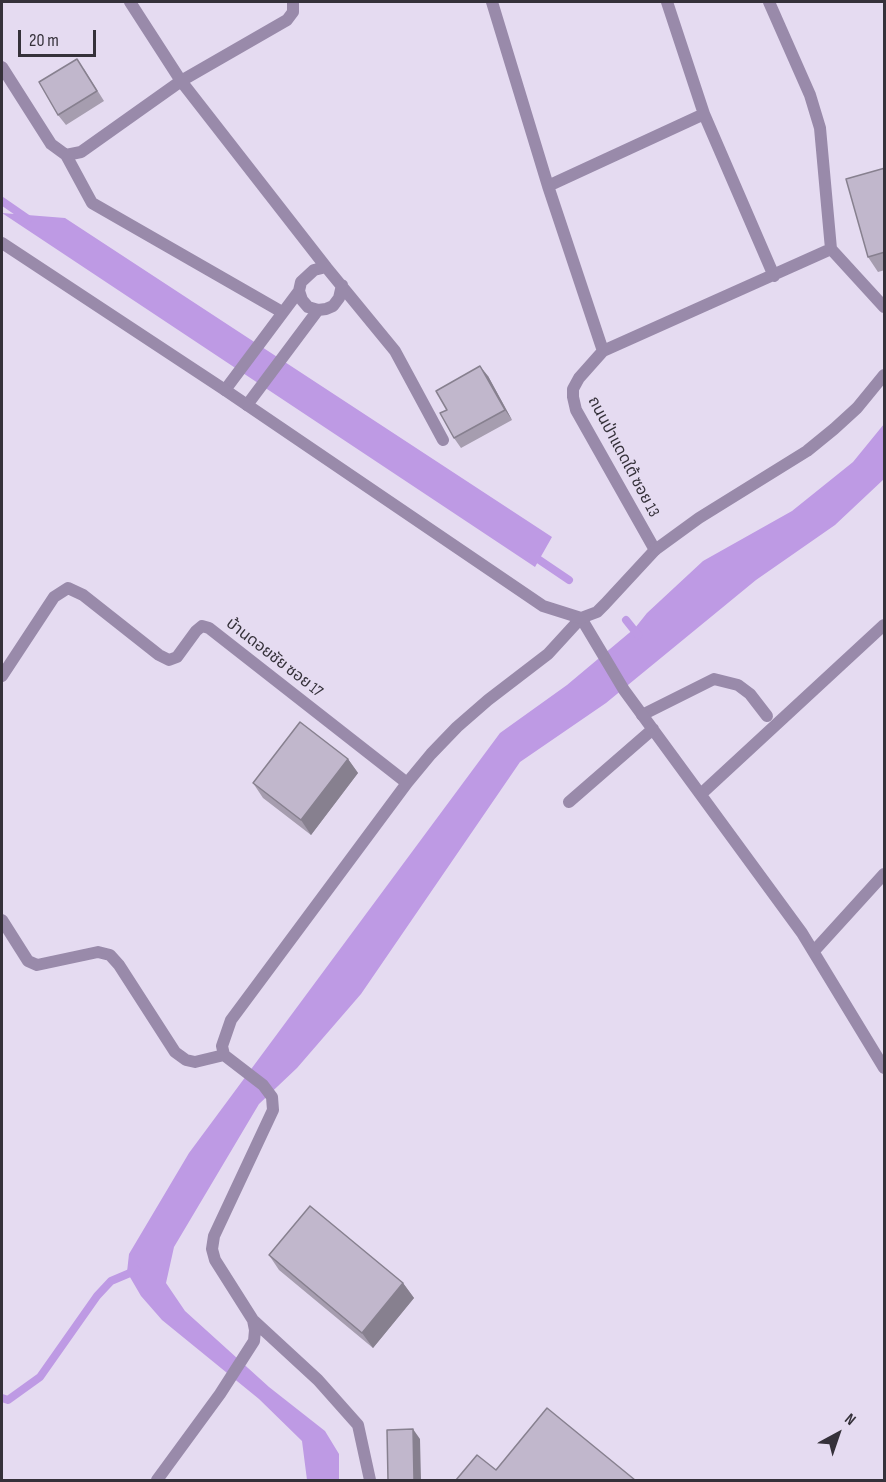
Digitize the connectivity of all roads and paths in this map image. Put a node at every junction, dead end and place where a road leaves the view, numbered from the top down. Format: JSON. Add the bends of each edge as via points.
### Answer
{"nodes":[{"id":1,"x":130,"y":2,"type":"edge"},
{"id":2,"x":293,"y":2,"type":"edge"},
{"id":3,"x":492,"y":2,"type":"edge"},
{"id":4,"x":667,"y":2,"type":"edge"},
{"id":5,"x":769,"y":2,"type":"edge"},
{"id":6,"x":2,"y":67,"type":"edge"},
{"id":7,"x":181,"y":81,"type":"junction"},
{"id":8,"x":704,"y":114,"type":"junction"},
{"id":9,"x":66,"y":155,"type":"junction"},
{"id":10,"x":548,"y":186,"type":"junction"},
{"id":11,"x":2,"y":243,"type":"edge"},
{"id":12,"x":831,"y":249,"type":"junction"},
{"id":13,"x":326,"y":267,"type":"junction"},
{"id":14,"x":774,"y":276,"type":"junction"},
{"id":15,"x":342,"y":285,"type":"junction"},
{"id":16,"x":299,"y":291,"type":"junction"},
{"id":17,"x":885,"y":307,"type":"edge"},
{"id":18,"x":318,"y":310,"type":"junction"},
{"id":19,"x":282,"y":312,"type":"junction"},
{"id":20,"x":603,"y":351,"type":"junction"},
{"id":21,"x":885,"y":375,"type":"edge"},
{"id":22,"x":225,"y":390,"type":"junction"},
{"id":23,"x":247,"y":405,"type":"junction"},
{"id":24,"x":442,"y":440,"type":"dead end"},
{"id":25,"x":656,"y":550,"type":"junction"},
{"id":26,"x":581,"y":618,"type":"junction"},
{"id":27,"x":885,"y":625,"type":"edge"},
{"id":28,"x":2,"y":676,"type":"edge"},
{"id":29,"x":642,"y":715,"type":"junction"},
{"id":30,"x":767,"y":716,"type":"dead end"},
{"id":31,"x":652,"y":729,"type":"junction"},
{"id":32,"x":407,"y":783,"type":"junction"},
{"id":33,"x":701,"y":794,"type":"junction"},
{"id":34,"x":569,"y":802,"type":"dead end"},
{"id":35,"x":885,"y":874,"type":"edge"},
{"id":36,"x":2,"y":920,"type":"edge"},
{"id":37,"x":814,"y":951,"type":"junction"},
{"id":38,"x":224,"y":1055,"type":"junction"},
{"id":39,"x":885,"y":1068,"type":"edge"},
{"id":40,"x":253,"y":1320,"type":"junction"},
{"id":41,"x":158,"y":1480,"type":"edge"},
{"id":42,"x":370,"y":1480,"type":"edge"}],
"edges":[{"from":1,"to":7,"type":"street"},
{"from":2,"to":7,"type":"street","via":[[293,12],[286,20]]},
{"from":3,"to":10,"type":"street"},
{"from":4,"to":8,"type":"street"},
{"from":5,"to":12,"type":"street","via":[[810,95],[820,128]]},
{"from":6,"to":9,"type":"street","via":[[51,144]]},
{"from":7,"to":9,"type":"street","via":[[81,152]]},
{"from":7,"to":13,"type":"street"},
{"from":8,"to":10,"type":"street"},
{"from":8,"to":14,"type":"street"},
{"from":9,"to":19,"type":"street","via":[[92,203]]},
{"from":10,"to":20,"type":"street"},
{"from":11,"to":22,"type":"street"},
{"from":12,"to":14,"type":"street"},
{"from":12,"to":17,"type":"street"},
{"from":13,"to":15,"type":"street"},
{"from":13,"to":16,"type":"street","via":[[306,275]]},
{"from":14,"to":20,"type":"street"},
{"from":15,"to":18,"type":"street","via":[[333,306]]},
{"from":15,"to":24,"type":"street","via":[[395,351]]},
{"from":16,"to":18,"type":"street","via":[[308,306]]},
{"from":16,"to":19,"type":"street"},
{"from":18,"to":23,"type":"street"},
{"from":19,"to":22,"type":"street"},
{"from":20,"to":25,"type":"street","name":"ถนนป่าแดดใต้ ซอย 13","via":[[573,389],[576,410]]},
{"from":21,"to":25,"type":"street","via":[[857,408],[807,451],[699,518]]},
{"from":22,"to":23,"type":"street"},
{"from":23,"to":26,"type":"street","via":[[543,606]]},
{"from":25,"to":26,"type":"street","via":[[597,612]]},
{"from":26,"to":29,"type":"street"},
{"from":26,"to":32,"type":"street","via":[[549,654],[457,727]]},
{"from":27,"to":33,"type":"street"},
{"from":28,"to":32,"type":"street","name":"บ้านดอยชัย ซอย 17","via":[[54,597],[68,588],[82,594],[169,660],[177,657],[202,627],[209,628]]},
{"from":29,"to":30,"type":"street","via":[[714,679],[738,685]]},
{"from":29,"to":31,"type":"street"},
{"from":31,"to":33,"type":"street"},
{"from":31,"to":34,"type":"street"},
{"from":32,"to":38,"type":"street","via":[[231,1020],[222,1046]]},
{"from":33,"to":37,"type":"street"},
{"from":35,"to":37,"type":"street"},
{"from":36,"to":38,"type":"street","via":[[28,961],[37,965],[99,952],[110,955],[175,1052],[195,1062]]},
{"from":37,"to":39,"type":"street"},
{"from":38,"to":40,"type":"street","via":[[263,1085],[272,1097],[273,1110],[214,1236],[212,1249]]},
{"from":40,"to":41,"type":"street","via":[[254,1341],[250,1350]]},
{"from":40,"to":42,"type":"street","via":[[318,1380],[358,1425]]}]}
